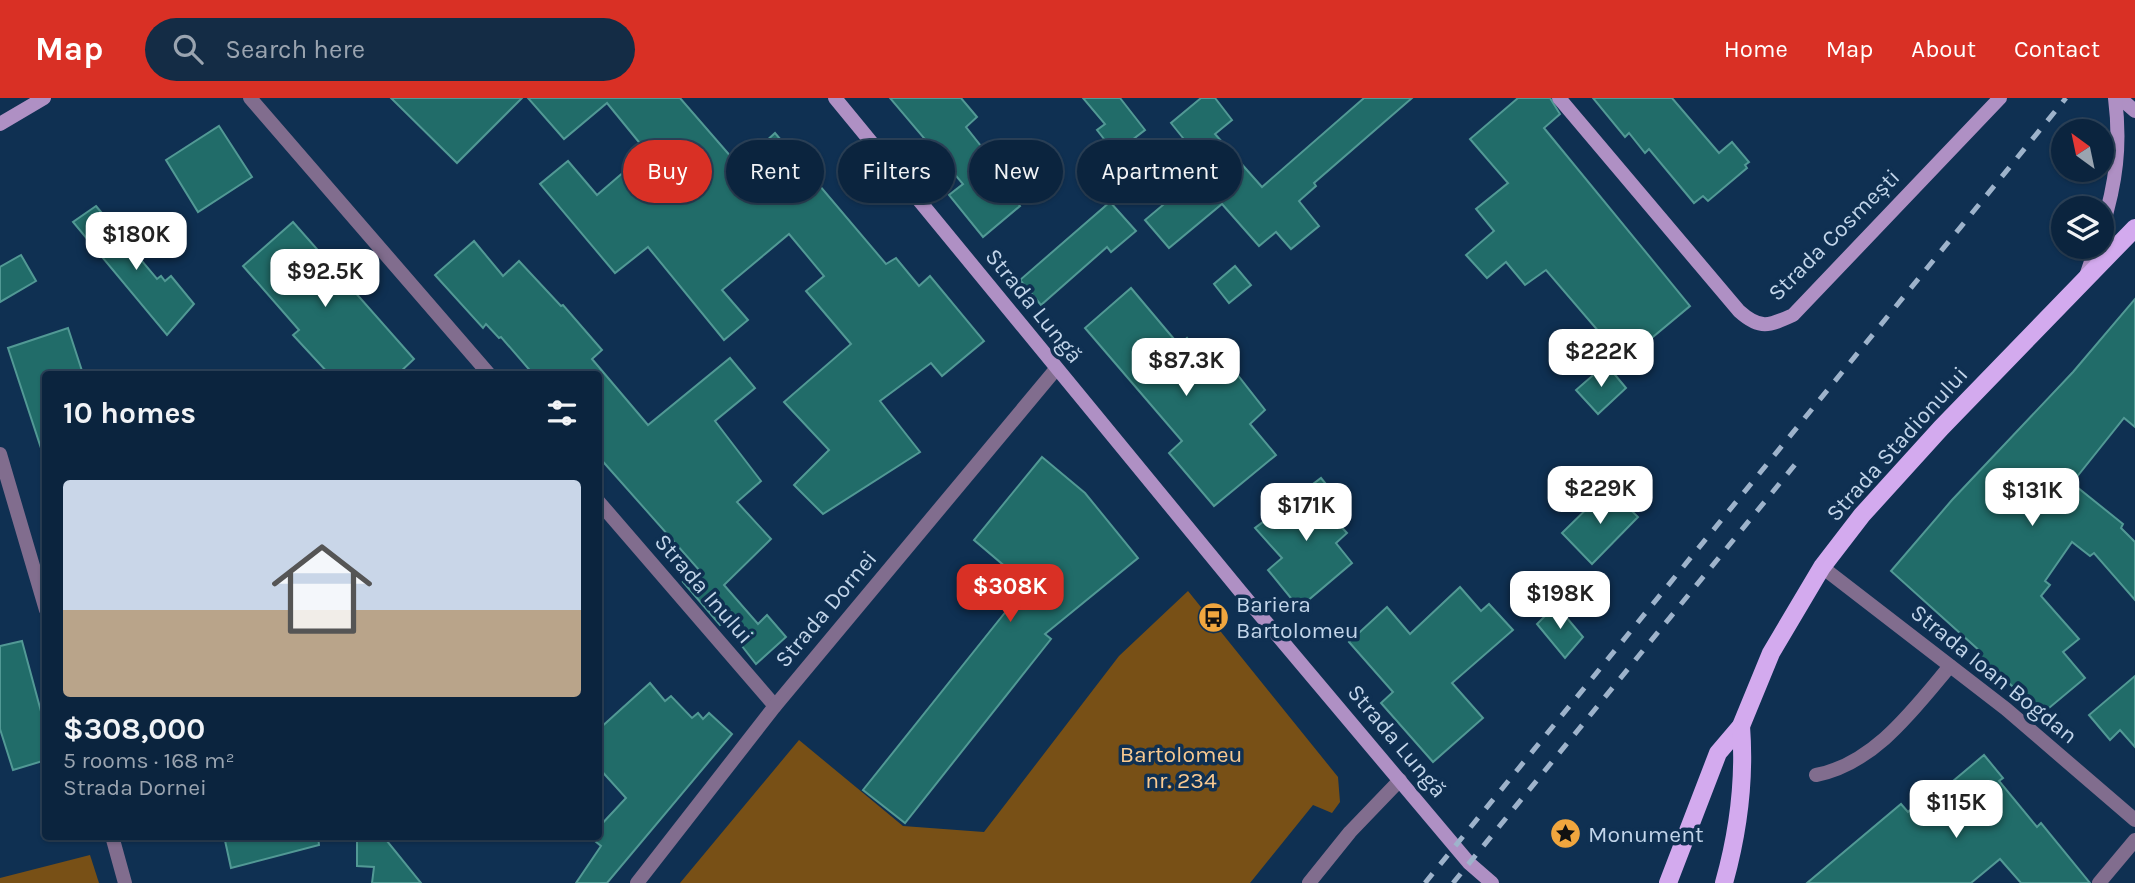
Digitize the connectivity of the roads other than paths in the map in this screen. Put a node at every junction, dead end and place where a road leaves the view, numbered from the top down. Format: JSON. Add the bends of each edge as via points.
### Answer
{"nodes":[{"id":1,"x":44,"y":98,"type":"edge"},
{"id":2,"x":250,"y":98,"type":"edge"},
{"id":3,"x":835,"y":98,"type":"edge"},
{"id":4,"x":1559,"y":98,"type":"edge"},
{"id":5,"x":2000,"y":98,"type":"edge"},
{"id":6,"x":2115,"y":98,"type":"edge"},
{"id":7,"x":2120,"y":98,"type":"edge"},
{"id":8,"x":2135,"y":111,"type":"edge"},
{"id":9,"x":0,"y":124,"type":"edge"},
{"id":10,"x":2110,"y":196,"type":"edge"},
{"id":11,"x":2135,"y":228,"type":"edge"},
{"id":12,"x":2092,"y":259,"type":"edge"},
{"id":13,"x":2084,"y":282,"type":"junction"},
{"id":14,"x":1056,"y":369,"type":"junction"},
{"id":15,"x":486,"y":371,"type":"edge"},
{"id":16,"x":0,"y":454,"type":"edge"},
{"id":17,"x":602,"y":506,"type":"edge"},
{"id":18,"x":1822,"y":567,"type":"junction"},
{"id":19,"x":42,"y":596,"type":"edge"},
{"id":20,"x":1950,"y":666,"type":"junction"},
{"id":21,"x":775,"y":706,"type":"junction"},
{"id":22,"x":1741,"y":726,"type":"junction"},
{"id":23,"x":1816,"y":775,"type":"dead end"},
{"id":24,"x":1400,"y":780,"type":"junction"},
{"id":25,"x":2135,"y":820,"type":"edge"},
{"id":26,"x":113,"y":840,"type":"edge"},
{"id":27,"x":2135,"y":840,"type":"edge"},
{"id":28,"x":1469,"y":863,"type":"junction"},
{"id":29,"x":125,"y":883,"type":"edge"},
{"id":30,"x":637,"y":883,"type":"edge"},
{"id":31,"x":1309,"y":883,"type":"edge"},
{"id":32,"x":1475,"y":883,"type":"edge"},
{"id":33,"x":1492,"y":883,"type":"edge"},
{"id":34,"x":1668,"y":883,"type":"edge"},
{"id":35,"x":1724,"y":883,"type":"edge"},
{"id":36,"x":2099,"y":883,"type":"edge"}],
"edges":[{"from":1,"to":9,"type":"main road"},
{"from":2,"to":15,"type":"street"},
{"from":3,"to":14,"type":"main road","name":"Strada Lungă"},
{"from":4,"to":5,"type":"main road","name":"Strada Cosmești","via":[[1739,311],[1751,322],[1771,325],[1793,315]]},
{"from":6,"to":10,"type":"main road","via":[[2118,167]]},
{"from":7,"to":8,"type":"main road"},
{"from":11,"to":13,"type":"main road","name":"Strada Stadionului"},
{"from":12,"to":13,"type":"main road"},
{"from":13,"to":18,"type":"main road","name":"Strada Stadionului","via":[[1941,428]]},
{"from":14,"to":21,"type":"street","name":"Strada Dornei"},
{"from":14,"to":24,"type":"main road","name":"Strada Lungă"},
{"from":16,"to":19,"type":"street"},
{"from":17,"to":21,"type":"street","name":"Strada Inului"},
{"from":18,"to":20,"type":"street","name":"Strada Ioan Bogdan"},
{"from":18,"to":22,"type":"main road","name":"Strada Stadionului","via":[[1770,653]]},
{"from":20,"to":23,"type":"street","via":[[1873,749],[1840,770]]},
{"from":20,"to":25,"type":"street","name":"Strada Ioan Bogdan"},
{"from":21,"to":30,"type":"street","name":"Strada Dornei"},
{"from":22,"to":34,"type":"main road","name":"Strada Stadionului","via":[[1718,753]]},
{"from":22,"to":35,"type":"main road","name":"Strada Stadionului","via":[[1743,756],[1734,848]]},
{"from":24,"to":28,"type":"main road","name":"Strada Lungă"},
{"from":24,"to":31,"type":"street"},
{"from":26,"to":29,"type":"street"},
{"from":27,"to":36,"type":"street"},
{"from":28,"to":32,"type":"main road","name":"Strada Lungă"},
{"from":28,"to":33,"type":"main road","name":"Strada Lungă"}]}
